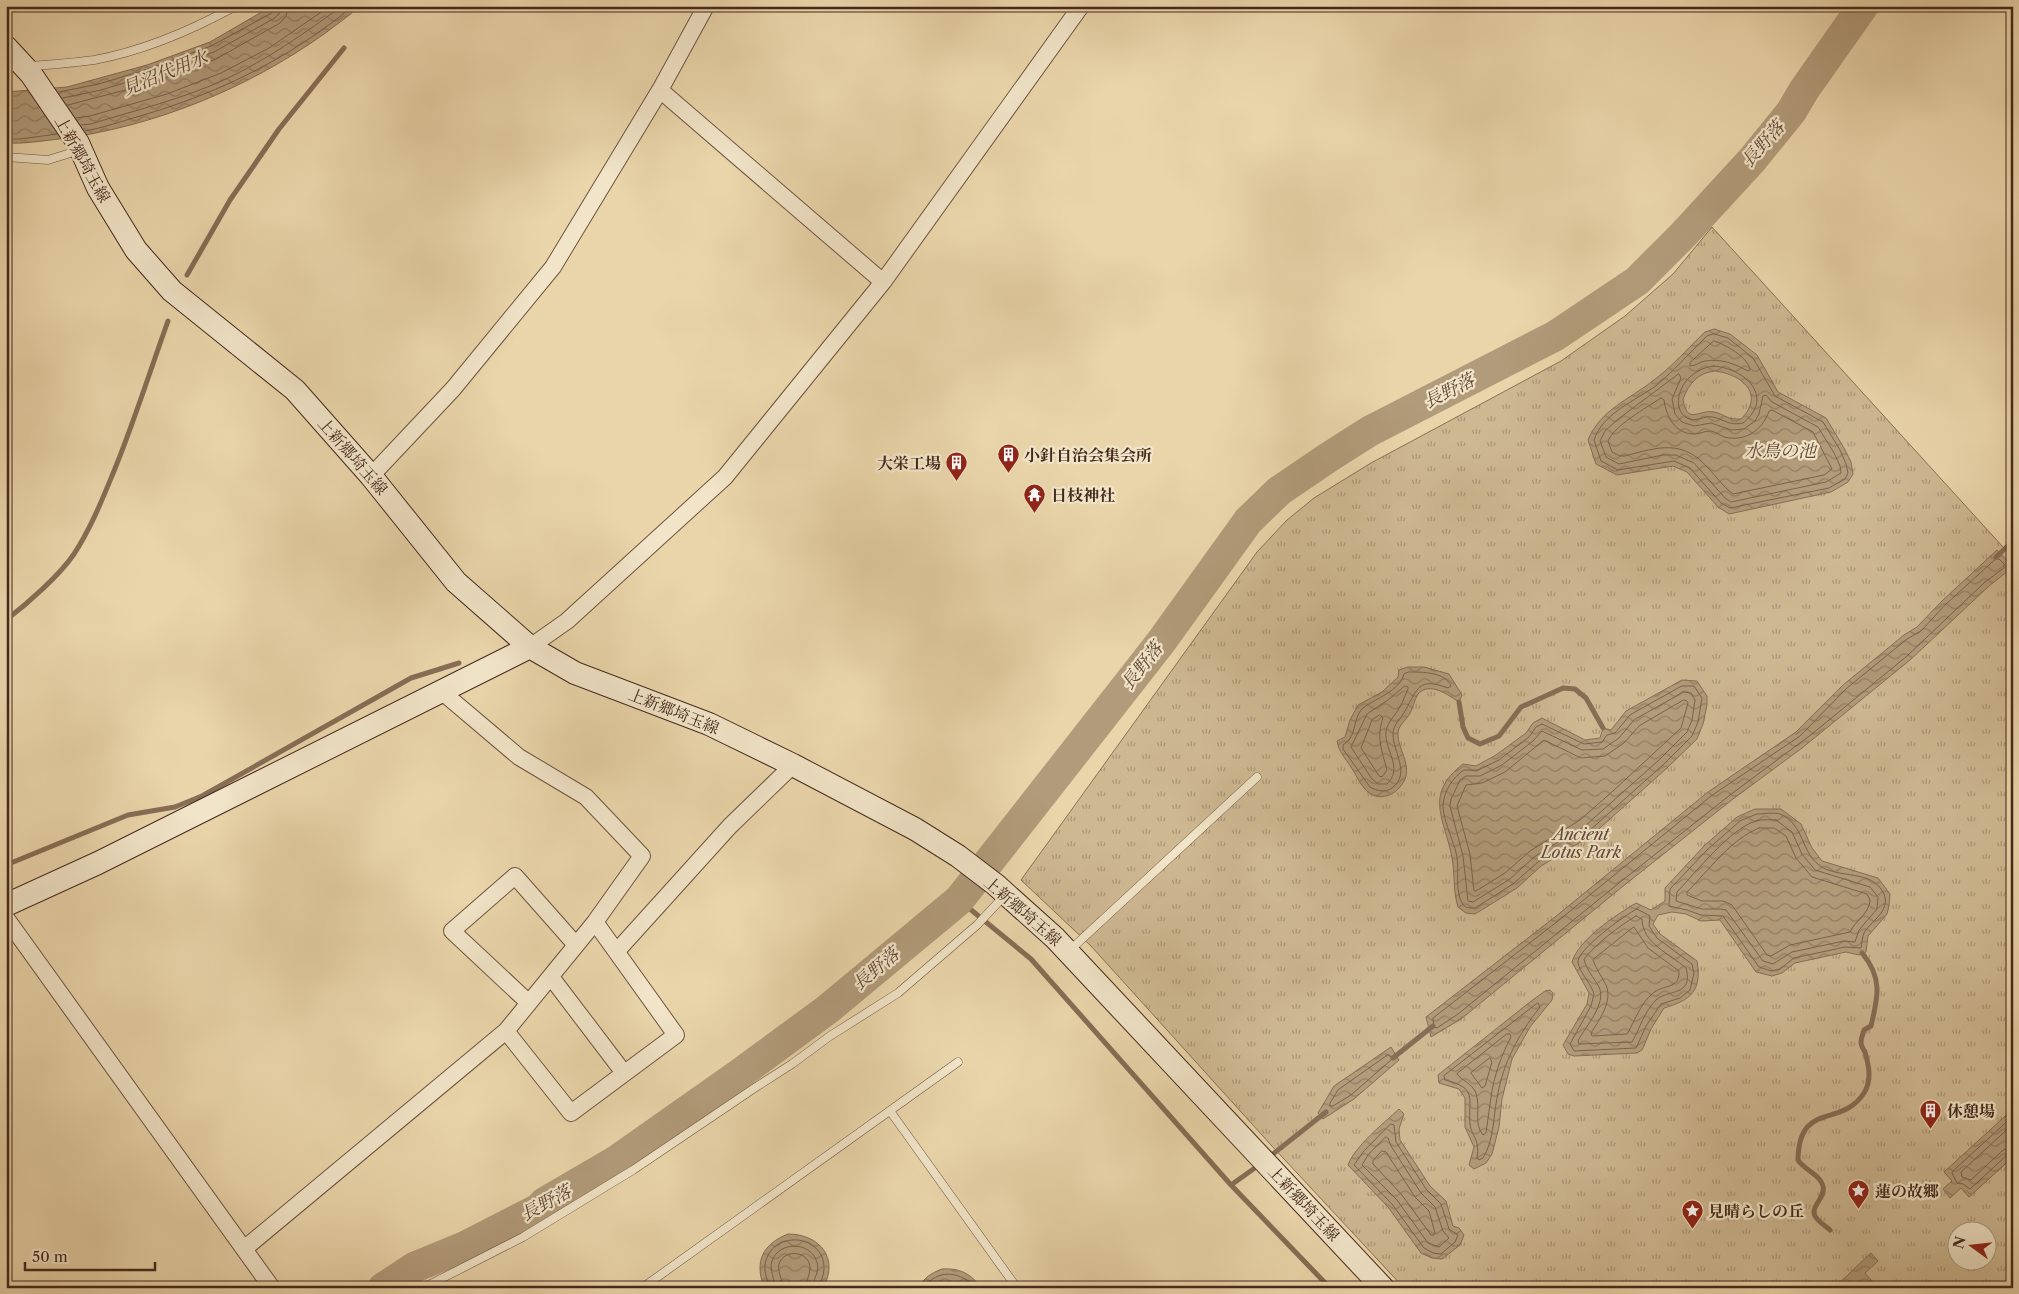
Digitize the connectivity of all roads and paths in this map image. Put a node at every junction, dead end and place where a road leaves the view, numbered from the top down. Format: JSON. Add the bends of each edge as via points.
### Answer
{"nodes":[{"id":1,"x":236,"y":6,"type":"edge"},
{"id":2,"x":706,"y":6,"type":"edge"},
{"id":3,"x":1081,"y":6,"type":"edge"},
{"id":4,"x":6,"y":47,"type":"edge"},
{"id":5,"x":20,"y":69,"type":"edge"},
{"id":6,"x":660,"y":90,"type":"junction"},
{"id":7,"x":79,"y":146,"type":"junction"},
{"id":8,"x":6,"y":157,"type":"edge"},
{"id":9,"x":883,"y":282,"type":"junction"},
{"id":10,"x":371,"y":476,"type":"junction"},
{"id":11,"x":530,"y":647,"type":"junction"},
{"id":12,"x":441,"y":692,"type":"junction"},
{"id":13,"x":793,"y":765,"type":"junction"},
{"id":14,"x":1257,"y":777,"type":"dead end"},
{"id":15,"x":1001,"y":889,"type":"junction"},
{"id":16,"x":6,"y":905,"type":"edge"},
{"id":17,"x":6,"y":918,"type":"edge"},
{"id":18,"x":595,"y":922,"type":"junction"},
{"id":19,"x":576,"y":945,"type":"junction"},
{"id":20,"x":618,"y":952,"type":"junction"},
{"id":21,"x":1069,"y":952,"type":"junction"},
{"id":22,"x":551,"y":976,"type":"junction"},
{"id":23,"x":529,"y":1003,"type":"junction"},
{"id":24,"x":506,"y":1031,"type":"junction"},
{"id":25,"x":958,"y":1062,"type":"dead end"},
{"id":26,"x":624,"y":1073,"type":"junction"},
{"id":27,"x":890,"y":1111,"type":"junction"},
{"id":28,"x":244,"y":1249,"type":"junction"},
{"id":29,"x":272,"y":1288,"type":"edge"},
{"id":30,"x":423,"y":1288,"type":"edge"},
{"id":31,"x":642,"y":1288,"type":"edge"},
{"id":32,"x":1017,"y":1288,"type":"edge"},
{"id":33,"x":1382,"y":1288,"type":"edge"}],
"edges":[{"from":1,"to":5,"type":"lane","via":[[139,49],[94,60]]},
{"from":2,"to":6,"type":"street"},
{"from":3,"to":9,"type":"street"},
{"from":4,"to":5,"type":"main road","name":"上新郷埼玉線"},
{"from":5,"to":7,"type":"main road","name":"上新郷埼玉線"},
{"from":6,"to":9,"type":"street"},
{"from":6,"to":10,"type":"street","via":[[553,267],[453,389]]},
{"from":7,"to":8,"type":"lane","via":[[48,160]]},
{"from":7,"to":10,"type":"main road","name":"上新郷埼玉線","via":[[98,188],[136,250],[172,291],[295,390]]},
{"from":9,"to":11,"type":"street","via":[[725,477],[567,621]]},
{"from":10,"to":11,"type":"main road","name":"上新郷埼玉線","via":[[456,582]]},
{"from":11,"to":12,"type":"main road"},
{"from":11,"to":13,"type":"main road","name":"上新郷埼玉線","via":[[575,673],[709,724]]},
{"from":12,"to":16,"type":"main road","via":[[98,863]]},
{"from":12,"to":18,"type":"street","via":[[519,756],[586,797],[642,856]]},
{"from":13,"to":15,"type":"main road","name":"上新郷埼玉線","via":[[915,829]]},
{"from":13,"to":20,"type":"street","via":[[730,826]]},
{"from":14,"to":21,"type":"lane"},
{"from":15,"to":21,"type":"main road","name":"上新郷埼玉線"},
{"from":15,"to":30,"type":"lane","via":[[991,911],[898,993],[633,1170],[523,1237]]},
{"from":17,"to":28,"type":"street"},
{"from":18,"to":19,"type":"street"},
{"from":18,"to":20,"type":"street"},
{"from":19,"to":22,"type":"street"},
{"from":19,"to":23,"type":"street","via":[[515,876],[452,931]]},
{"from":20,"to":26,"type":"street","via":[[676,1035]]},
{"from":21,"to":33,"type":"main road","name":"上新郷埼玉線"},
{"from":22,"to":23,"type":"street"},
{"from":22,"to":26,"type":"street"},
{"from":23,"to":24,"type":"street"},
{"from":24,"to":26,"type":"street","via":[[571,1113]]},
{"from":24,"to":28,"type":"street"},
{"from":25,"to":27,"type":"lane"},
{"from":27,"to":31,"type":"lane"},
{"from":27,"to":32,"type":"lane"},
{"from":28,"to":29,"type":"street"}]}
